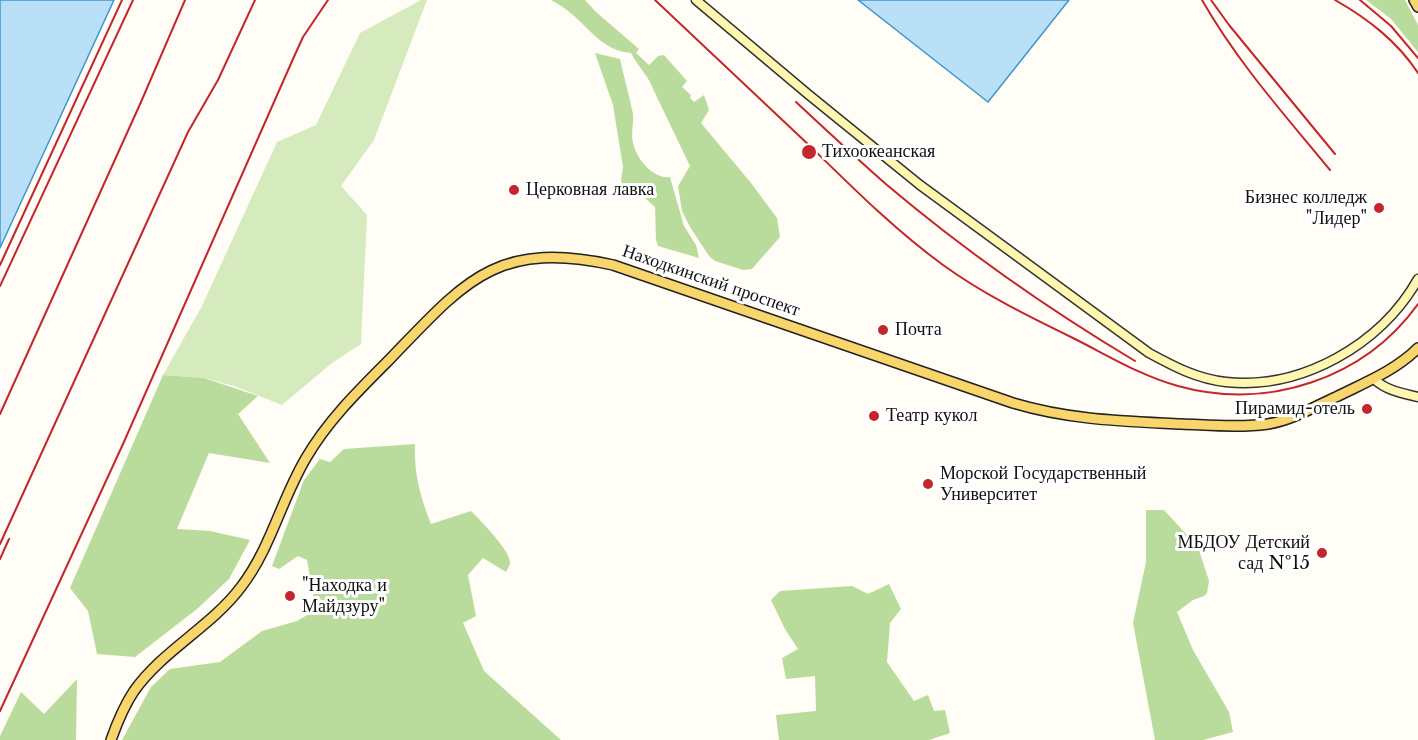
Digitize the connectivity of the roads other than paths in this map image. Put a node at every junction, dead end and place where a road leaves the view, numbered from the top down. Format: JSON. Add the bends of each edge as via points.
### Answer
{"nodes":[{"id":1,"x":696,"y":0,"type":"edge"},
{"id":2,"x":1414,"y":0,"type":"edge"},
{"id":3,"x":1418,"y":7,"type":"edge"},
{"id":4,"x":1418,"y":279,"type":"edge"},
{"id":5,"x":1418,"y":348,"type":"edge"},
{"id":6,"x":1374,"y":379,"type":"junction"},
{"id":7,"x":1418,"y":397,"type":"edge"},
{"id":8,"x":111,"y":740,"type":"edge"}],
"edges":[{"from":1,"to":4,"type":"street","via":[[920,185],[1149,352],[1182,370],[1235,382],[1260,382],[1305,372],[1328,363],[1365,339],[1401,303]]},
{"from":2,"to":3,"type":"main road"},
{"from":5,"to":6,"type":"main road","name":"Находкинский проспект"},
{"from":6,"to":7,"type":"street","via":[[1391,390]]},
{"from":6,"to":8,"type":"main road","name":"Находкинский проспект","via":[[1268,424],[1232,426],[1078,418],[1013,403],[613,265],[564,257],[523,260],[491,270],[460,289],[328,425],[305,459],[253,572],[228,604],[155,668],[130,698]]}]}
